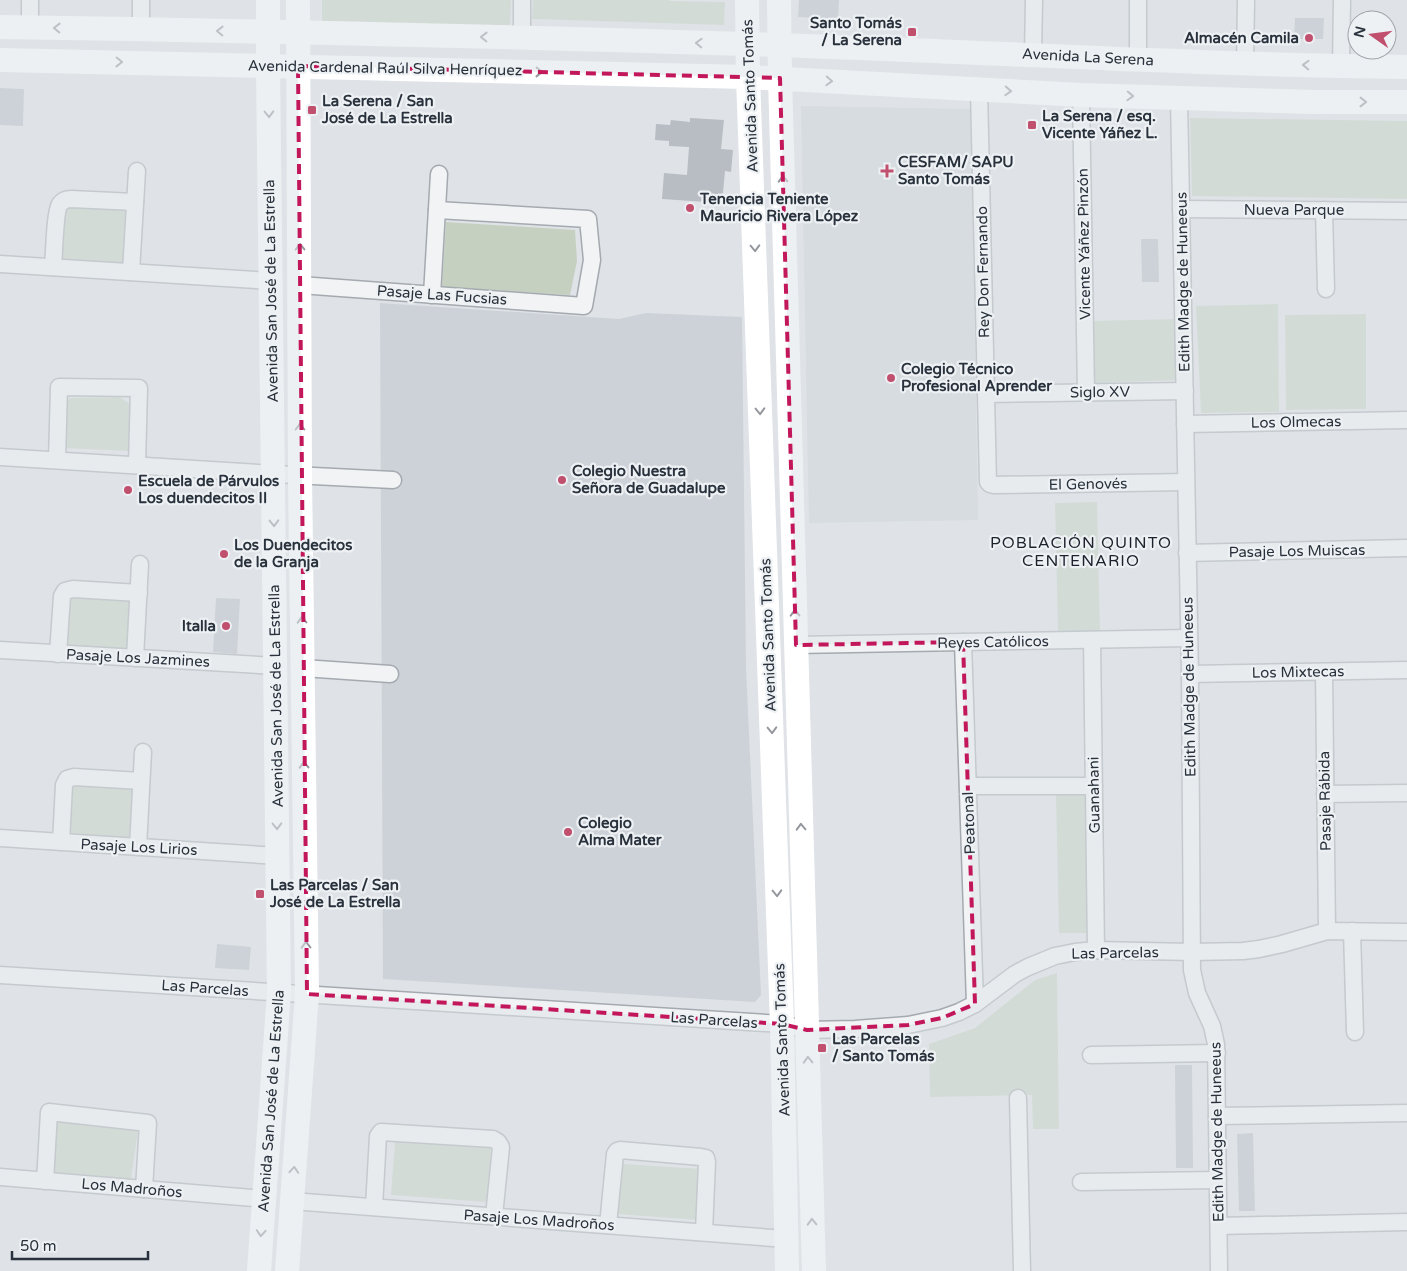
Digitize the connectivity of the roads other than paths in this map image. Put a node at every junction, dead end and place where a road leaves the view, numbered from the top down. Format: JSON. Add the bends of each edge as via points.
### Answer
{"nodes":[{"id":1,"x":30,"y":0,"type":"edge"},
{"id":2,"x":141,"y":0,"type":"edge"},
{"id":3,"x":268,"y":0,"type":"edge"},
{"id":4,"x":298,"y":0,"type":"edge"},
{"id":5,"x":522,"y":0,"type":"edge"},
{"id":6,"x":747,"y":0,"type":"edge"},
{"id":7,"x":779,"y":0,"type":"edge"},
{"id":8,"x":1034,"y":0,"type":"edge"},
{"id":9,"x":1138,"y":0,"type":"edge"},
{"id":10,"x":1246,"y":0,"type":"edge"},
{"id":11,"x":1342,"y":0,"type":"edge"},
{"id":12,"x":0,"y":27,"type":"edge"},
{"id":13,"x":30,"y":27,"type":"junction"},
{"id":14,"x":141,"y":29,"type":"junction"},
{"id":15,"x":268,"y":32,"type":"junction"},
{"id":16,"x":298,"y":32,"type":"junction"},
{"id":17,"x":522,"y":38,"type":"junction"},
{"id":18,"x":766,"y":45,"type":"junction"},
{"id":19,"x":1033,"y":55,"type":"junction"},
{"id":20,"x":0,"y":60,"type":"edge"},
{"id":21,"x":1138,"y":60,"type":"junction"},
{"id":22,"x":1245,"y":64,"type":"junction"},
{"id":23,"x":268,"y":65,"type":"junction"},
{"id":24,"x":298,"y":66,"type":"junction"},
{"id":25,"x":1341,"y":66,"type":"junction"},
{"id":26,"x":1407,"y":67,"type":"edge"},
{"id":27,"x":766,"y":78,"type":"junction"},
{"id":28,"x":979,"y":90,"type":"junction"},
{"id":29,"x":1082,"y":95,"type":"junction"},
{"id":30,"x":1179,"y":98,"type":"junction"},
{"id":31,"x":1407,"y":102,"type":"edge"},
{"id":32,"x":137,"y":171,"type":"dead end"},
{"id":33,"x":439,"y":174,"type":"dead end"},
{"id":34,"x":135,"y":202,"type":"junction"},
{"id":35,"x":1181,"y":209,"type":"junction"},
{"id":36,"x":437,"y":210,"type":"junction"},
{"id":37,"x":1324,"y":210,"type":"junction"},
{"id":38,"x":1407,"y":211,"type":"edge"},
{"id":39,"x":0,"y":264,"type":"edge"},
{"id":40,"x":53,"y":267,"type":"junction"},
{"id":41,"x":132,"y":272,"type":"junction"},
{"id":42,"x":272,"y":281,"type":"junction"},
{"id":43,"x":300,"y":285,"type":"junction"},
{"id":44,"x":1326,"y":288,"type":"dead end"},
{"id":45,"x":432,"y":295,"type":"junction"},
{"id":46,"x":1086,"y":392,"type":"junction"},
{"id":47,"x":1185,"y":392,"type":"junction"},
{"id":48,"x":986,"y":394,"type":"junction"},
{"id":49,"x":1407,"y":420,"type":"edge"},
{"id":50,"x":1185,"y":424,"type":"junction"},
{"id":51,"x":0,"y":457,"type":"edge"},
{"id":52,"x":57,"y":460,"type":"junction"},
{"id":53,"x":137,"y":465,"type":"junction"},
{"id":54,"x":274,"y":474,"type":"junction"},
{"id":55,"x":300,"y":476,"type":"junction"},
{"id":56,"x":393,"y":480,"type":"dead end"},
{"id":57,"x":1186,"y":482,"type":"junction"},
{"id":58,"x":990,"y":484,"type":"joint"},
{"id":59,"x":1407,"y":548,"type":"edge"},
{"id":60,"x":1187,"y":553,"type":"junction"},
{"id":61,"x":140,"y":564,"type":"dead end"},
{"id":62,"x":139,"y":593,"type":"junction"},
{"id":63,"x":1189,"y":638,"type":"junction"},
{"id":64,"x":1092,"y":640,"type":"junction"},
{"id":65,"x":962,"y":642,"type":"junction"},
{"id":66,"x":796,"y":645,"type":"junction"},
{"id":67,"x":0,"y":650,"type":"edge"},
{"id":68,"x":58,"y":654,"type":"junction"},
{"id":69,"x":135,"y":658,"type":"junction"},
{"id":70,"x":276,"y":666,"type":"junction"},
{"id":71,"x":303,"y":668,"type":"junction"},
{"id":72,"x":1407,"y":670,"type":"edge"},
{"id":73,"x":1324,"y":672,"type":"junction"},
{"id":74,"x":390,"y":674,"type":"dead end"},
{"id":75,"x":1190,"y":674,"type":"junction"},
{"id":76,"x":143,"y":752,"type":"dead end"},
{"id":77,"x":141,"y":781,"type":"junction"},
{"id":78,"x":968,"y":786,"type":"junction"},
{"id":79,"x":1094,"y":786,"type":"junction"},
{"id":80,"x":1407,"y":793,"type":"edge"},
{"id":81,"x":1325,"y":794,"type":"junction"},
{"id":82,"x":0,"y":838,"type":"edge"},
{"id":83,"x":61,"y":842,"type":"junction"},
{"id":84,"x":138,"y":847,"type":"junction"},
{"id":85,"x":278,"y":856,"type":"junction"},
{"id":86,"x":1352,"y":931,"type":"junction"},
{"id":87,"x":1327,"y":932,"type":"junction"},
{"id":88,"x":1407,"y":932,"type":"edge"},
{"id":89,"x":1096,"y":950,"type":"junction"},
{"id":90,"x":1192,"y":952,"type":"junction"},
{"id":91,"x":0,"y":975,"type":"edge"},
{"id":92,"x":279,"y":992,"type":"junction"},
{"id":93,"x":307,"y":994,"type":"junction"},
{"id":94,"x":975,"y":1004,"type":"junction"},
{"id":95,"x":782,"y":1024,"type":"junction"},
{"id":96,"x":807,"y":1030,"type":"junction"},
{"id":97,"x":1355,"y":1032,"type":"dead end"},
{"id":98,"x":1217,"y":1053,"type":"junction"},
{"id":99,"x":1091,"y":1055,"type":"dead end"},
{"id":100,"x":1018,"y":1098,"type":"dead end"},
{"id":101,"x":1407,"y":1113,"type":"edge"},
{"id":102,"x":1217,"y":1116,"type":"junction"},
{"id":103,"x":0,"y":1177,"type":"edge"},
{"id":104,"x":1218,"y":1180,"type":"junction"},
{"id":105,"x":45,"y":1181,"type":"junction"},
{"id":106,"x":1081,"y":1182,"type":"dead end"},
{"id":107,"x":144,"y":1189,"type":"junction"},
{"id":108,"x":264,"y":1199,"type":"junction"},
{"id":109,"x":292,"y":1201,"type":"junction"},
{"id":110,"x":374,"y":1207,"type":"junction"},
{"id":111,"x":494,"y":1216,"type":"junction"},
{"id":112,"x":1407,"y":1222,"type":"edge"},
{"id":113,"x":608,"y":1225,"type":"junction"},
{"id":114,"x":1218,"y":1226,"type":"junction"},
{"id":115,"x":704,"y":1232,"type":"junction"},
{"id":116,"x":786,"y":1239,"type":"junction"},
{"id":117,"x":258,"y":1271,"type":"edge"},
{"id":118,"x":287,"y":1271,"type":"edge"},
{"id":119,"x":787,"y":1271,"type":"edge"},
{"id":120,"x":814,"y":1271,"type":"edge"},
{"id":121,"x":1022,"y":1271,"type":"edge"},
{"id":122,"x":1219,"y":1271,"type":"edge"}],
"edges":[{"from":1,"to":13,"type":"street"},
{"from":2,"to":14,"type":"street"},
{"from":3,"to":15,"type":"main road","name":"Avenida San José de La Estrella"},
{"from":4,"to":16,"type":"main road","name":"Avenida San José de La Estrella"},
{"from":5,"to":17,"type":"street"},
{"from":6,"to":18,"type":"main road","name":"Avenida Santo Tomás"},
{"from":7,"to":18,"type":"main road","name":"Avenida Santo Tomás"},
{"from":8,"to":19,"type":"street"},
{"from":9,"to":21,"type":"street"},
{"from":10,"to":22,"type":"street"},
{"from":11,"to":25,"type":"street"},
{"from":12,"to":13,"type":"main road"},
{"from":14,"to":13,"type":"main road","one_way":true},
{"from":15,"to":14,"type":"main road","one_way":true},
{"from":15,"to":16,"type":"main road"},
{"from":15,"to":23,"type":"main road","name":"Avenida San José de La Estrella"},
{"from":17,"to":16,"type":"main road","one_way":true},
{"from":16,"to":24,"type":"main road","name":"Avenida San José de La Estrella"},
{"from":18,"to":17,"type":"main road","one_way":true},
{"from":18,"to":19,"type":"main road","name":"Avenida La Serena"},
{"from":18,"to":27,"type":"main road","name":"Avenida Santo Tomás"},
{"from":18,"to":27,"type":"main road","name":"Avenida Santo Tomás"},
{"from":19,"to":21,"type":"main road","name":"Avenida La Serena"},
{"from":20,"to":23,"type":"main road","name":"Avenida Cardenal Raúl Silva Henríquez","one_way":true},
{"from":21,"to":22,"type":"main road","name":"Avenida La Serena"},
{"from":25,"to":22,"type":"main road","name":"Avenida La Serena","one_way":true},
{"from":23,"to":24,"type":"main road","name":"Avenida Cardenal Raúl Silva Henríquez"},
{"from":23,"to":42,"type":"main road","name":"Avenida San José de La Estrella","one_way":true},
{"from":24,"to":27,"type":"main road","name":"Avenida Cardenal Raúl Silva Henríquez","one_way":true},
{"from":43,"to":24,"type":"main road","name":"Avenida San José de La Estrella","one_way":true},
{"from":25,"to":26,"type":"main road","name":"Avenida La Serena"},
{"from":27,"to":28,"type":"main road","one_way":true},
{"from":66,"to":27,"type":"main road","name":"Avenida Santo Tomás","one_way":true},
{"from":27,"to":95,"type":"main road","name":"Avenida Santo Tomás","one_way":true},
{"from":28,"to":29,"type":"main road","one_way":true},
{"from":28,"to":48,"type":"street","name":"Rey Don Fernando"},
{"from":29,"to":30,"type":"main road","one_way":true},
{"from":29,"to":46,"type":"street","name":"Vicente Yáñez Pinzón"},
{"from":30,"to":31,"type":"main road","one_way":true},
{"from":30,"to":35,"type":"street","name":"Edith Madge de Huneeus"},
{"from":32,"to":34,"type":"street"},
{"from":33,"to":36,"type":"street"},
{"from":34,"to":40,"type":"street","via":[[66,199],[62,202],[58,211]]},
{"from":34,"to":41,"type":"street"},
{"from":35,"to":37,"type":"street","name":"Nueva Parque"},
{"from":35,"to":47,"type":"street","name":"Edith Madge de Huneeus"},
{"from":36,"to":45,"type":"street"},
{"from":36,"to":45,"type":"street","name":"Pasaje Las Fucsias","via":[[588,219],[592,260],[584,306]]},
{"from":37,"to":38,"type":"street","name":"Nueva Parque"},
{"from":37,"to":44,"type":"street"},
{"from":39,"to":40,"type":"street"},
{"from":40,"to":41,"type":"street"},
{"from":41,"to":42,"type":"street"},
{"from":42,"to":54,"type":"main road","name":"Avenida San José de La Estrella"},
{"from":43,"to":45,"type":"street","name":"Pasaje Las Fucsias"},
{"from":55,"to":43,"type":"main road","name":"Avenida San José de La Estrella","one_way":true},
{"from":46,"to":47,"type":"street","name":"Siglo XV"},
{"from":46,"to":48,"type":"street","name":"Siglo XV"},
{"from":47,"to":50,"type":"street","name":"Edith Madge de Huneeus"},
{"from":48,"to":58,"type":"street","name":"Rey Don Fernando"},
{"from":49,"to":50,"type":"street","name":"Los Olmecas"},
{"from":50,"to":57,"type":"street","name":"Edith Madge de Huneeus"},
{"from":51,"to":52,"type":"street"},
{"from":52,"to":53,"type":"street"},
{"from":52,"to":53,"type":"street","via":[[59,387],[138,388]]},
{"from":53,"to":54,"type":"street"},
{"from":54,"to":55,"type":"street"},
{"from":54,"to":70,"type":"main road","name":"Avenida San José de La Estrella","one_way":true},
{"from":55,"to":56,"type":"street"},
{"from":71,"to":55,"type":"main road","name":"Avenida San José de La Estrella","one_way":true},
{"from":57,"to":58,"type":"street","name":"El Genovés"},
{"from":57,"to":60,"type":"street","name":"Edith Madge de Huneeus"},
{"from":59,"to":60,"type":"street","name":"Pasaje Los Muiscas"},
{"from":60,"to":63,"type":"street","name":"Edith Madge de Huneeus"},
{"from":61,"to":62,"type":"street"},
{"from":62,"to":68,"type":"street","via":[[65,591]]},
{"from":62,"to":69,"type":"street"},
{"from":63,"to":64,"type":"street","name":"Reyes Católicos"},
{"from":63,"to":75,"type":"street","name":"Edith Madge de Huneeus"},
{"from":64,"to":65,"type":"street","name":"Reyes Católicos"},
{"from":64,"to":79,"type":"street","name":"Guanahani"},
{"from":65,"to":66,"type":"street","name":"Reyes Católicos"},
{"from":65,"to":78,"type":"street","name":"Peatonal"},
{"from":96,"to":66,"type":"main road","name":"Avenida Santo Tomás","one_way":true},
{"from":67,"to":68,"type":"street","name":"Pasaje Los Jazmines"},
{"from":68,"to":69,"type":"street","name":"Pasaje Los Jazmines"},
{"from":69,"to":70,"type":"street","name":"Pasaje Los Jazmines"},
{"from":70,"to":85,"type":"main road","name":"Avenida San José de La Estrella","one_way":true},
{"from":71,"to":74,"type":"street"},
{"from":93,"to":71,"type":"main road","name":"Avenida San José de La Estrella","one_way":true},
{"from":72,"to":73,"type":"street","name":"Los Mixtecas"},
{"from":73,"to":75,"type":"street","name":"Los Mixtecas"},
{"from":73,"to":81,"type":"street","name":"Pasaje Rábida"},
{"from":75,"to":90,"type":"street","name":"Edith Madge de Huneeus"},
{"from":76,"to":77,"type":"street"},
{"from":77,"to":83,"type":"street","via":[[67,779]]},
{"from":77,"to":84,"type":"street"},
{"from":78,"to":79,"type":"street"},
{"from":78,"to":94,"type":"street","name":"Peatonal"},
{"from":79,"to":89,"type":"street","name":"Guanahani"},
{"from":80,"to":81,"type":"street"},
{"from":81,"to":87,"type":"street","name":"Pasaje Rábida"},
{"from":82,"to":83,"type":"street","name":"Pasaje Los Lirios"},
{"from":83,"to":84,"type":"street","name":"Pasaje Los Lirios"},
{"from":84,"to":85,"type":"street","name":"Pasaje Los Lirios"},
{"from":85,"to":92,"type":"main road","name":"Avenida San José de La Estrella"},
{"from":86,"to":87,"type":"street","name":"Las Parcelas"},
{"from":86,"to":88,"type":"street","name":"Las Parcelas"},
{"from":86,"to":97,"type":"street"},
{"from":87,"to":90,"type":"street","name":"Las Parcelas","via":[[1259,949]]},
{"from":89,"to":90,"type":"street","name":"Las Parcelas"},
{"from":89,"to":94,"type":"street","name":"Las Parcelas","via":[[1041,961],[1015,974]]},
{"from":90,"to":98,"type":"street","name":"Edith Madge de Huneeus","via":[[1194,985],[1212,1026]]},
{"from":91,"to":92,"type":"street","name":"Las Parcelas"},
{"from":92,"to":93,"type":"street","name":"Las Parcelas"},
{"from":92,"to":108,"type":"main road","name":"Avenida San José de La Estrella"},
{"from":93,"to":95,"type":"street","name":"Las Parcelas"},
{"from":109,"to":93,"type":"main road","name":"Avenida San José de La Estrella","one_way":true},
{"from":94,"to":96,"type":"street","name":"Las Parcelas","via":[[942,1018],[908,1025]]},
{"from":95,"to":96,"type":"street","name":"Las Parcelas"},
{"from":95,"to":116,"type":"main road","name":"Avenida Santo Tomás"},
{"from":120,"to":96,"type":"main road","name":"Avenida Santo Tomás","one_way":true},
{"from":98,"to":99,"type":"street"},
{"from":98,"to":102,"type":"street","name":"Edith Madge de Huneeus"},
{"from":100,"to":121,"type":"street"},
{"from":101,"to":102,"type":"street"},
{"from":102,"to":104,"type":"street","name":"Edith Madge de Huneeus"},
{"from":103,"to":105,"type":"street","name":"Los Madroños"},
{"from":104,"to":106,"type":"street"},
{"from":104,"to":114,"type":"street","name":"Edith Madge de Huneeus"},
{"from":105,"to":107,"type":"street","name":"Los Madroños"},
{"from":105,"to":107,"type":"street","via":[[49,1112],[148,1123]]},
{"from":107,"to":108,"type":"street","name":"Los Madroños"},
{"from":108,"to":117,"type":"main road","name":"Avenida San José de La Estrella","one_way":true},
{"from":109,"to":110,"type":"street","name":"Pasaje Los Madroños"},
{"from":109,"to":118,"type":"main road","name":"Avenida San José de La Estrella"},
{"from":110,"to":111,"type":"street","name":"Pasaje Los Madroños"},
{"from":110,"to":111,"type":"street","via":[[378,1136],[381,1132],[493,1139],[500,1146]]},
{"from":111,"to":113,"type":"street","name":"Pasaje Los Madroños"},
{"from":112,"to":114,"type":"street"},
{"from":113,"to":115,"type":"street","name":"Pasaje Los Madroños"},
{"from":113,"to":115,"type":"street","via":[[615,1154],[620,1150],[706,1158]]},
{"from":114,"to":122,"type":"street","name":"Edith Madge de Huneeus"},
{"from":115,"to":116,"type":"street","name":"Pasaje Los Madroños"},
{"from":116,"to":119,"type":"main road","name":"Avenida Santo Tomás"}]}
